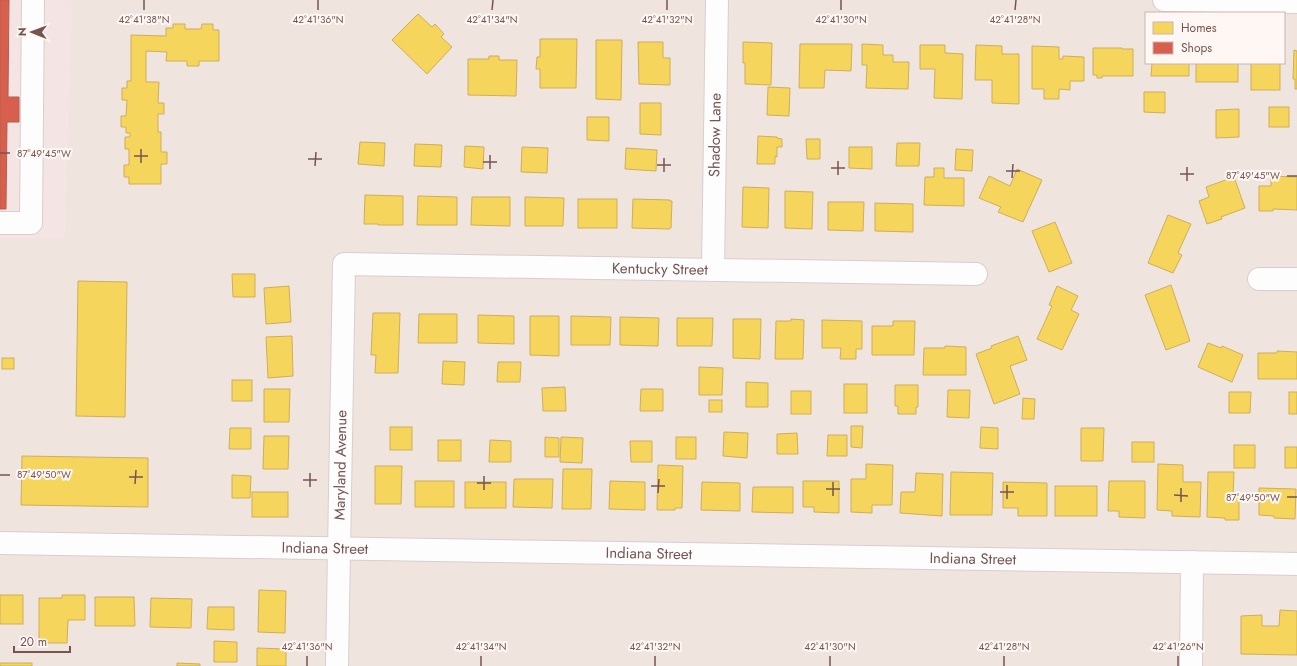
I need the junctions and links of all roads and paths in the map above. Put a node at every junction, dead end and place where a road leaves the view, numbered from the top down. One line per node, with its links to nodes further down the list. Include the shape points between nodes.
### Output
1 (33, 0): 5 (street, via 31,223)
2 (718, 0): 7 (street, Shadow Lane)
3 (1164, 0): 4 (street)
4 (1297, 2)
5 (0, 223)
6 (344, 264): 7 (street, Kentucky Street); 12 (street, Maryland Avenue)
7 (713, 270): 8 (street, Kentucky Street)
8 (976, 274)
9 (1259, 279): 10 (street)
10 (1297, 279)
11 (0, 543): 12 (street, Indiana Street)
12 (340, 549): 13 (street, Indiana Street); 15 (street, Maryland Avenue)
13 (1192, 562): 14 (street, Indiana Street); 16 (street)
14 (1297, 564)
15 (337, 666)
16 (1191, 666)

